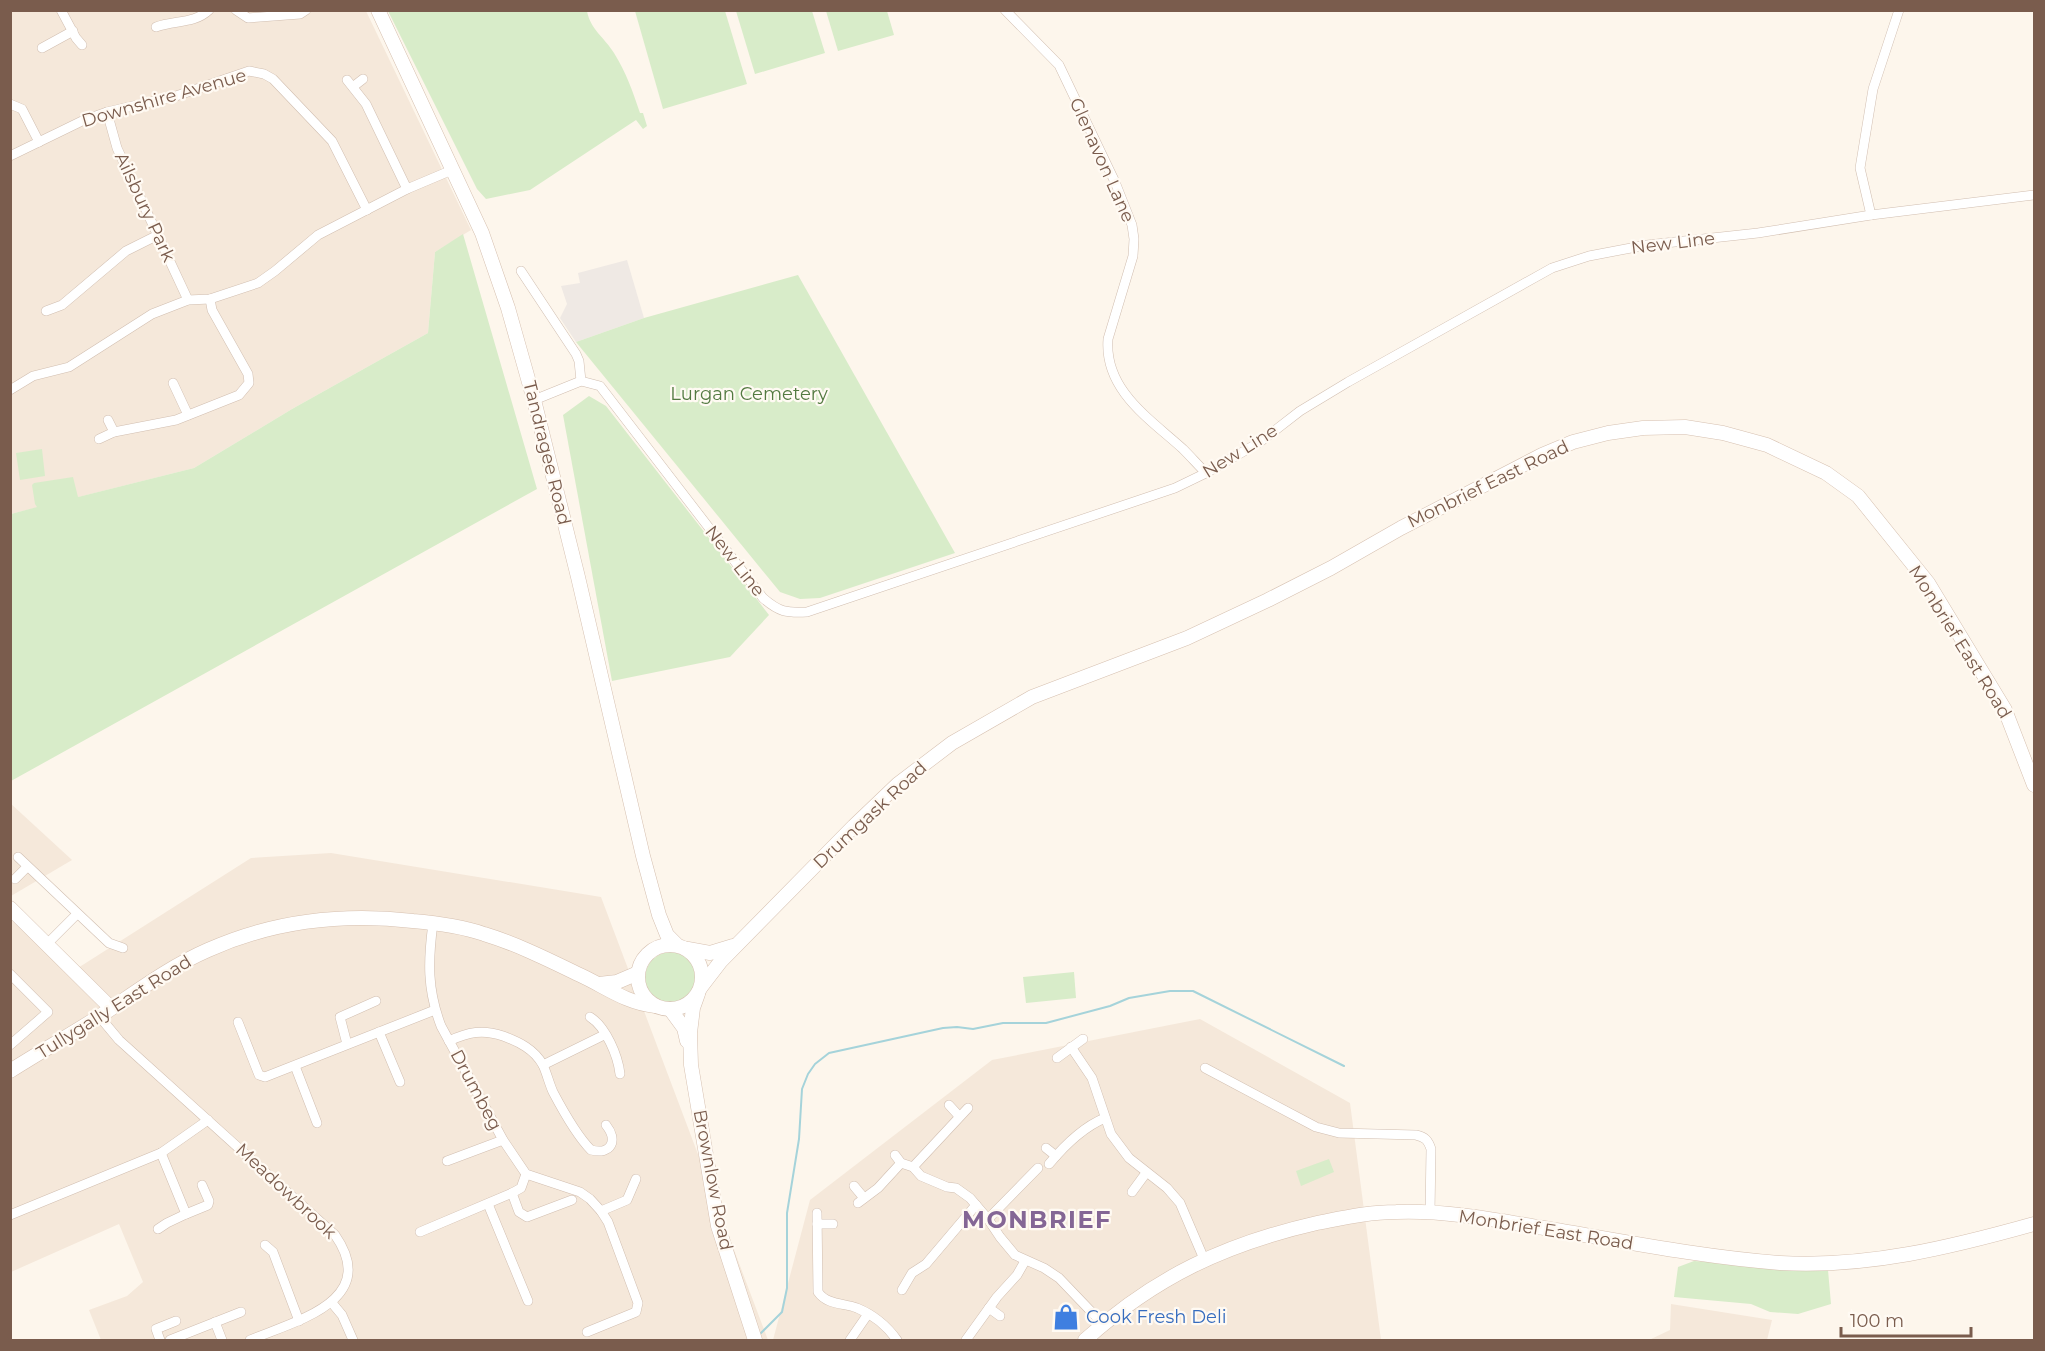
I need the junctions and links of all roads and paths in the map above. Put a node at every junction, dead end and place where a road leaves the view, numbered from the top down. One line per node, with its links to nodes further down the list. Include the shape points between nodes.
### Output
1 (61, 10): 9 (street)
2 (209, 10): 8 (street, via 199,19)
3 (237, 10): 4 (street, via 248,18 300,14)
4 (306, 10)
5 (378, 10): 17 (street, Tandragee Road)
6 (1005, 10): 35 (street, Glenavon Lane, via 1059,65 1132,225 1133,256 1108,339 1110,365 1132,405)
7 (1899, 10): 21 (street, via 1873,89 1860,168)
8 (156, 27)
9 (73, 31): 10 (street); 11 (street)
10 (82, 45)
11 (42, 48)
12 (363, 79): 18 (street, via 350,83 366,104)
13 (10, 104): 15 (street, via 22,109)
14 (106, 112): 15 (street, Downshire Avenue); 20 (street, Downshire Avenue, via 176,96 249,71 264,74 332,141); 22 (street, Ailsbury Park, via 117,148)
15 (39, 142): 16 (street, Downshire Avenue)
16 (10, 156)
17 (453, 170): 18 (street); 30 (street, Tandragee Road, via 487,247)
18 (407, 189): 20 (street)
19 (2034, 195): 21 (street, New Line)
20 (367, 210): 24 (street, via 318,235 258,283)
21 (1871, 215): 35 (street, New Line, via 1647,245 1552,268 1348,382 1300,411 1260,442)
22 (158, 235): 25 (street, Ailsbury Park); 26 (street, via 126,251 62,305)
23 (521, 271): 27 (street, via 576,354)
24 (210, 299): 25 (street); 31 (street, via 249,383 239,395)
25 (188, 300): 29 (street, via 152,314 69,367 33,376)
26 (46, 311)
27 (581, 381): 30 (street); 35 (street, New Line, via 600,386 763,598 775,609 789,613 807,612 968,559 1175,488)
28 (173, 383): 31 (street)
29 (10, 390)
30 (534, 400): 43 (street, Tandragee Road)
31 (188, 415): 33 (street)
32 (108, 420): 33 (street)
33 (114, 432): 34 (street)
34 (99, 439)
35 (1206, 473)
36 (1049, 690): 37 (street, Monbrief East Road, via 1176,642 1268,600 1573,442 1643,428 1685,427 1767,445 1826,473 1858,496 1928,583 2005,710); 46 (street, Drumgask Road, via 952,743 898,784)
37 (2034, 785)
38 (18, 856): 39 (street)
39 (27, 867): 40 (street); 42 (street)
40 (15, 879)
41 (10, 908): 47 (street)
42 (77, 914): 45 (street); 47 (street)
43 (659, 915): 48 (street, Tandragee Road, via 668,935); 50 (street, Tandragee Road)
44 (433, 923): 54 (street, Tullygally East Road, via 494,937); 58 (street, Tullygally East Road, via 338,917 250,934 166,972); 60 (street, Drumbeg, via 428,963)
45 (109, 943): 49 (street); 51 (street)
46 (738, 943): 48 (street, via 710,953); 55 (street, Drumgask Road)
47 (47, 944): 58 (street)
48 (681, 947): 50 (street, via 667,945); 55 (street, via 699,962)
49 (123, 948)
50 (651, 951): 52 (street)
51 (103, 952)
52 (638, 973): 54 (street); 57 (street, via 640,989)
53 (10, 974): 69 (street, via 48,1012)
54 (599, 984): 57 (street, Tullygally East Road, via 631,1002)
55 (700, 990): 59 (street, via 686,1005); 71 (street, Brownlow Road, via 692,1016)
56 (376, 1001): 68 (street, via 340,1017)
57 (655, 1006): 59 (street)
58 (111, 1008): 61 (street, Tullygally East Road)
59 (670, 1009): 71 (street, Brownlow Road, via 684,1028)
60 (435, 1010): 64 (street); 67 (street, Drumbeg)
61 (99, 1017): 76 (street, Tullygally East Road); 83 (street, Meadowbrook)
62 (590, 1017): 65 (street)
63 (238, 1022): 74 (street, via 259,1075 265,1077)
64 (379, 1032): 68 (street); 78 (street)
65 (604, 1035): 73 (street); 77 (street, via 619,1059)
66 (1083, 1039): 70 (street)
67 (449, 1041): 73 (street, Drumbeg, via 477,1031 497,1034 519,1042); 86 (street, Drumbeg)
68 (347, 1044): 74 (street)
69 (10, 1045)
70 (1071, 1047): 72 (street); 82 (street, via 1092,1078)
71 (690, 1052): 128 (street, Brownlow Road, via 718,1226)
72 (1057, 1058)
73 (543, 1065): 85 (street, Drumbeg, via 552,1090 591,1150 599,1152 613,1142)
74 (295, 1066): 84 (street)
75 (1205, 1068): 104 (street, via 1330,1131 1423,1137 1431,1149)
76 (10, 1071)
77 (620, 1074)
78 (400, 1082)
79 (949, 1105): 81 (street)
80 (968, 1108): 81 (street)
81 (959, 1116): 90 (street)
82 (1105, 1118): 87 (street, via 1074,1137 1053,1160); 92 (street, via 1123,1151)
83 (208, 1120): 88 (street); 118 (street, Meadowbrook, via 335,1235 345,1249 347,1276)
84 (317, 1123)
85 (606, 1125)
86 (503, 1140): 89 (street, Drumbeg); 93 (street, Drumbeg)
87 (1046, 1148)
88 (161, 1153): 105 (street); 106 (street)
89 (447, 1161)
90 (913, 1167): 96 (street, via 898,1159 878,1188 861,1201); 101 (street, via 933,1182 956,1188)
91 (1038, 1168): 107 (street)
92 (1146, 1173): 97 (street); 114 (street, via 1180,1203)
93 (526, 1174): 98 (street, via 520,1188); 102 (street, via 580,1192)
94 (636, 1179): 102 (street, via 627,1200)
95 (202, 1185): 105 (street, via 208,1205)
96 (854, 1186)
97 (1132, 1192)
98 (512, 1193): 99 (street, via 519,1212 527,1218); 100 (street)
99 (572, 1200)
100 (488, 1204): 112 (street); 117 (street)
101 (976, 1205): 107 (street); 116 (street, via 926,1264 912,1273)
102 (602, 1212): 127 (street, via 638,1303 636,1312)
103 (817, 1213): 108 (street)
104 (1430, 1213): 110 (street, Monbrief East Road, via 1783,1263 1871,1261 1970,1242); 114 (street, Monbrief East Road, via 1357,1215 1257,1239)
105 (186, 1214): 111 (street)
106 (10, 1215)
107 (988, 1219): 115 (street, via 1006,1246)
108 (818, 1224): 109 (street); 121 (street, via 818,1292 824,1299)
109 (833, 1224)
110 (2034, 1224)
111 (158, 1229)
112 (420, 1232)
113 (265, 1245): 124 (street, via 273,1252)
114 (1204, 1259): 126 (street, Monbrief East Road, via 1142,1294)
115 (1025, 1261): 119 (street); 126 (street, via 1059,1278)
116 (902, 1290)
117 (528, 1301)
118 (332, 1303): 124 (street); 133 (street, via 342,1314)
119 (989, 1308): 122 (street); 136 (street)
120 (241, 1312): 125 (street)
121 (868, 1314): 134 (street); 135 (street, via 888,1327)
122 (1000, 1316)
123 (177, 1321): 129 (street, via 156,1329)
124 (299, 1321): 132 (street)
125 (215, 1322): 130 (street); 131 (street)
126 (1103, 1324): 137 (street, Monbrief East Road)
127 (587, 1332)
128 (752, 1334)
129 (160, 1341)
130 (170, 1341)
131 (222, 1341)
132 (250, 1341)
133 (353, 1341)
134 (850, 1341)
135 (897, 1341)
136 (966, 1341)
137 (1085, 1341)

